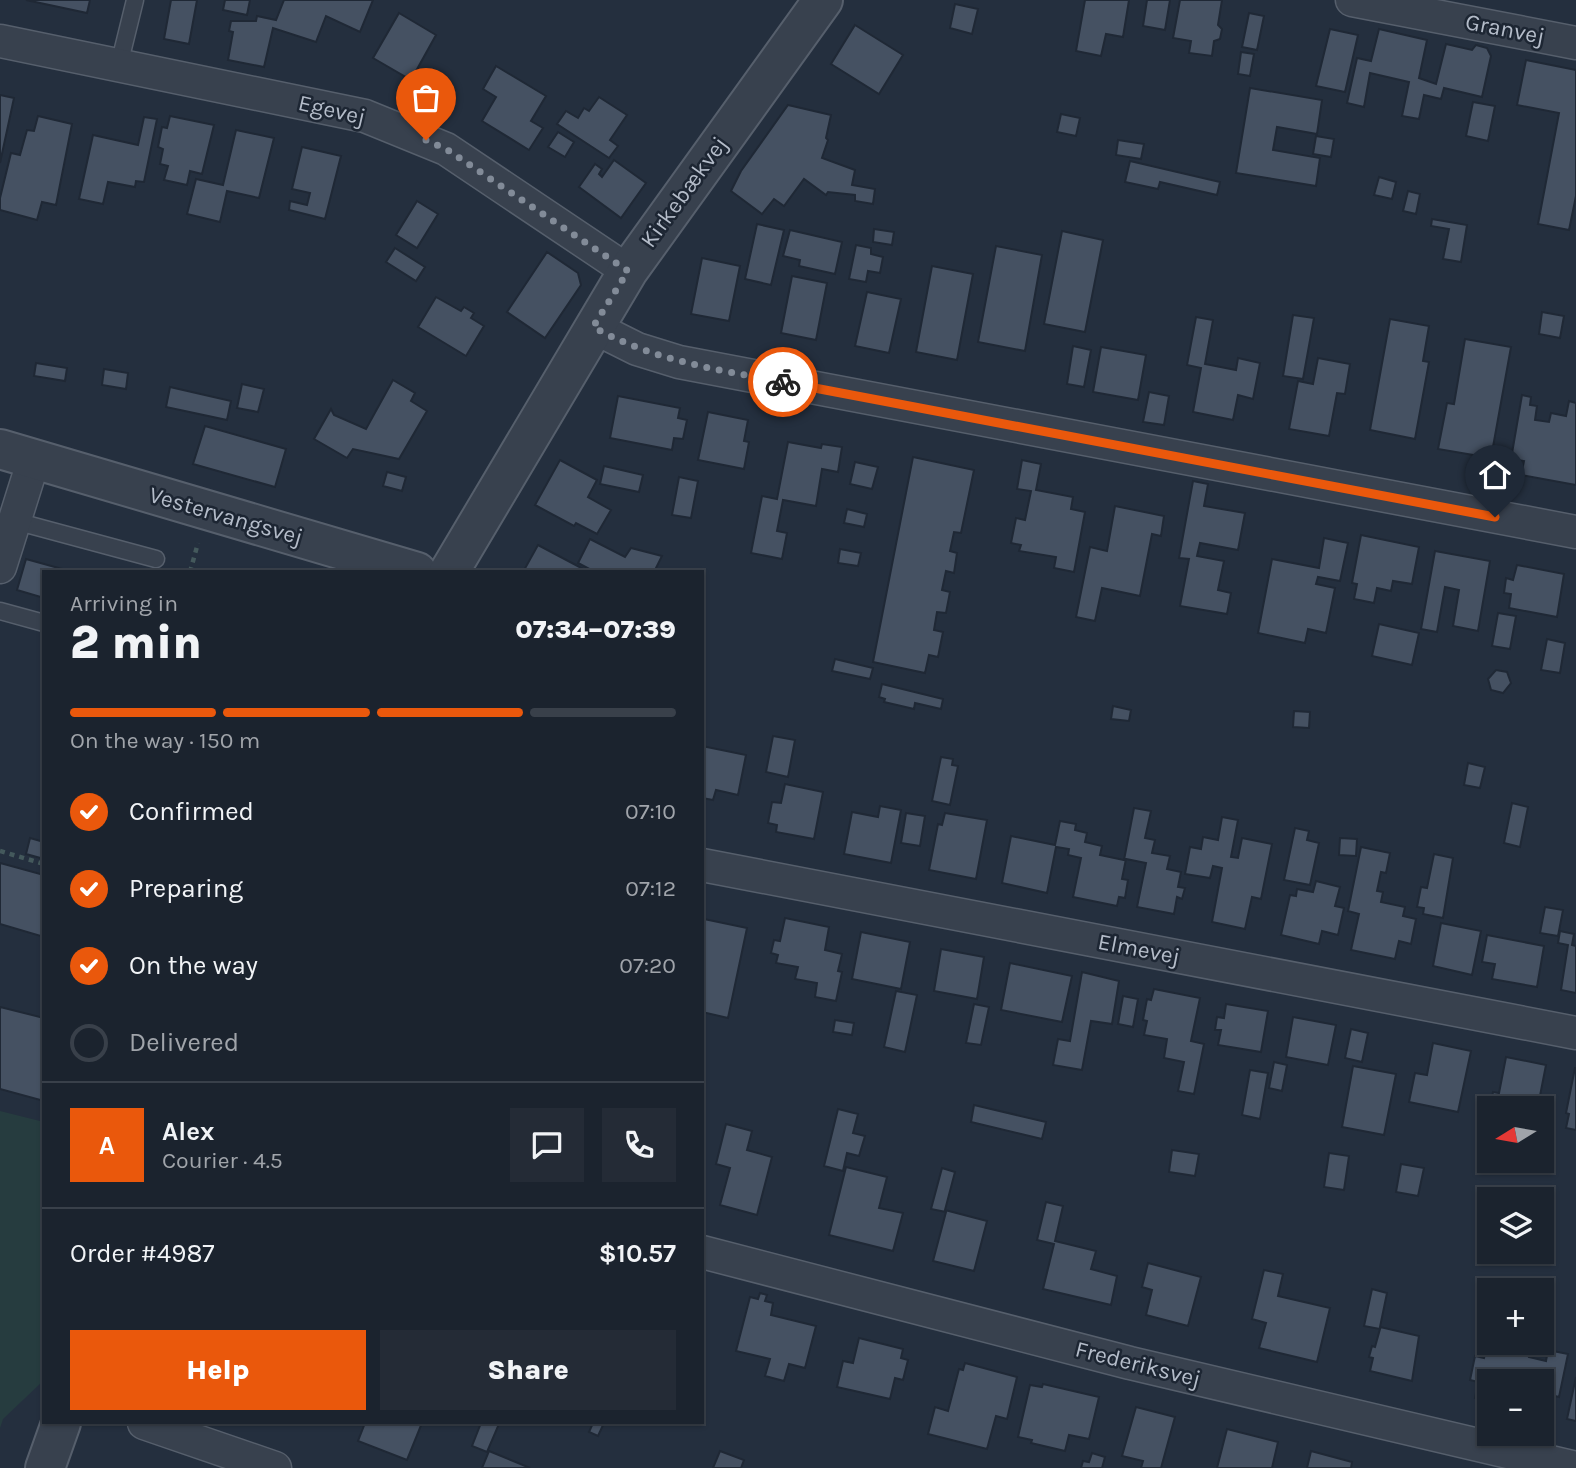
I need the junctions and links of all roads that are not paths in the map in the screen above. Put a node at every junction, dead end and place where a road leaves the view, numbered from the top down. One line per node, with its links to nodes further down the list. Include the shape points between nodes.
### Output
1 (135, 0): 6 (lane)
2 (1352, 0): 5 (street, Granvej)
3 (821, 1): 7 (street, Kirkebækvej)
4 (0, 41): 6 (street, Egevej)
5 (1576, 43)
6 (119, 65): 7 (street, Egevej, via 365,116 435,144)
7 (628, 271): 8 (street, Kirkebækvej)
8 (593, 327): 11 (street, via 637,349 679,362); 15 (street, Kirkebækvej)
9 (17, 454): 10 (street, Vestervangsvej); 14 (street, Vestervangsvej)
10 (15, 521): 12 (lane); 13 (street, Vestervangsvej)
11 (1576, 532)
12 (156, 559)
13 (0, 567)
14 (410, 570)
15 (450, 570)
16 (0, 611): 17 (lane)
17 (42, 623)
18 (704, 865): 19 (street, Elmevej)
19 (1576, 1033)
20 (704, 1253): 25 (street, Frederiksvej, via 1130,1363)
21 (61, 1424): 23 (street)
22 (147, 1424): 24 (street)
23 (45, 1468)
24 (275, 1468)
25 (1576, 1468)

